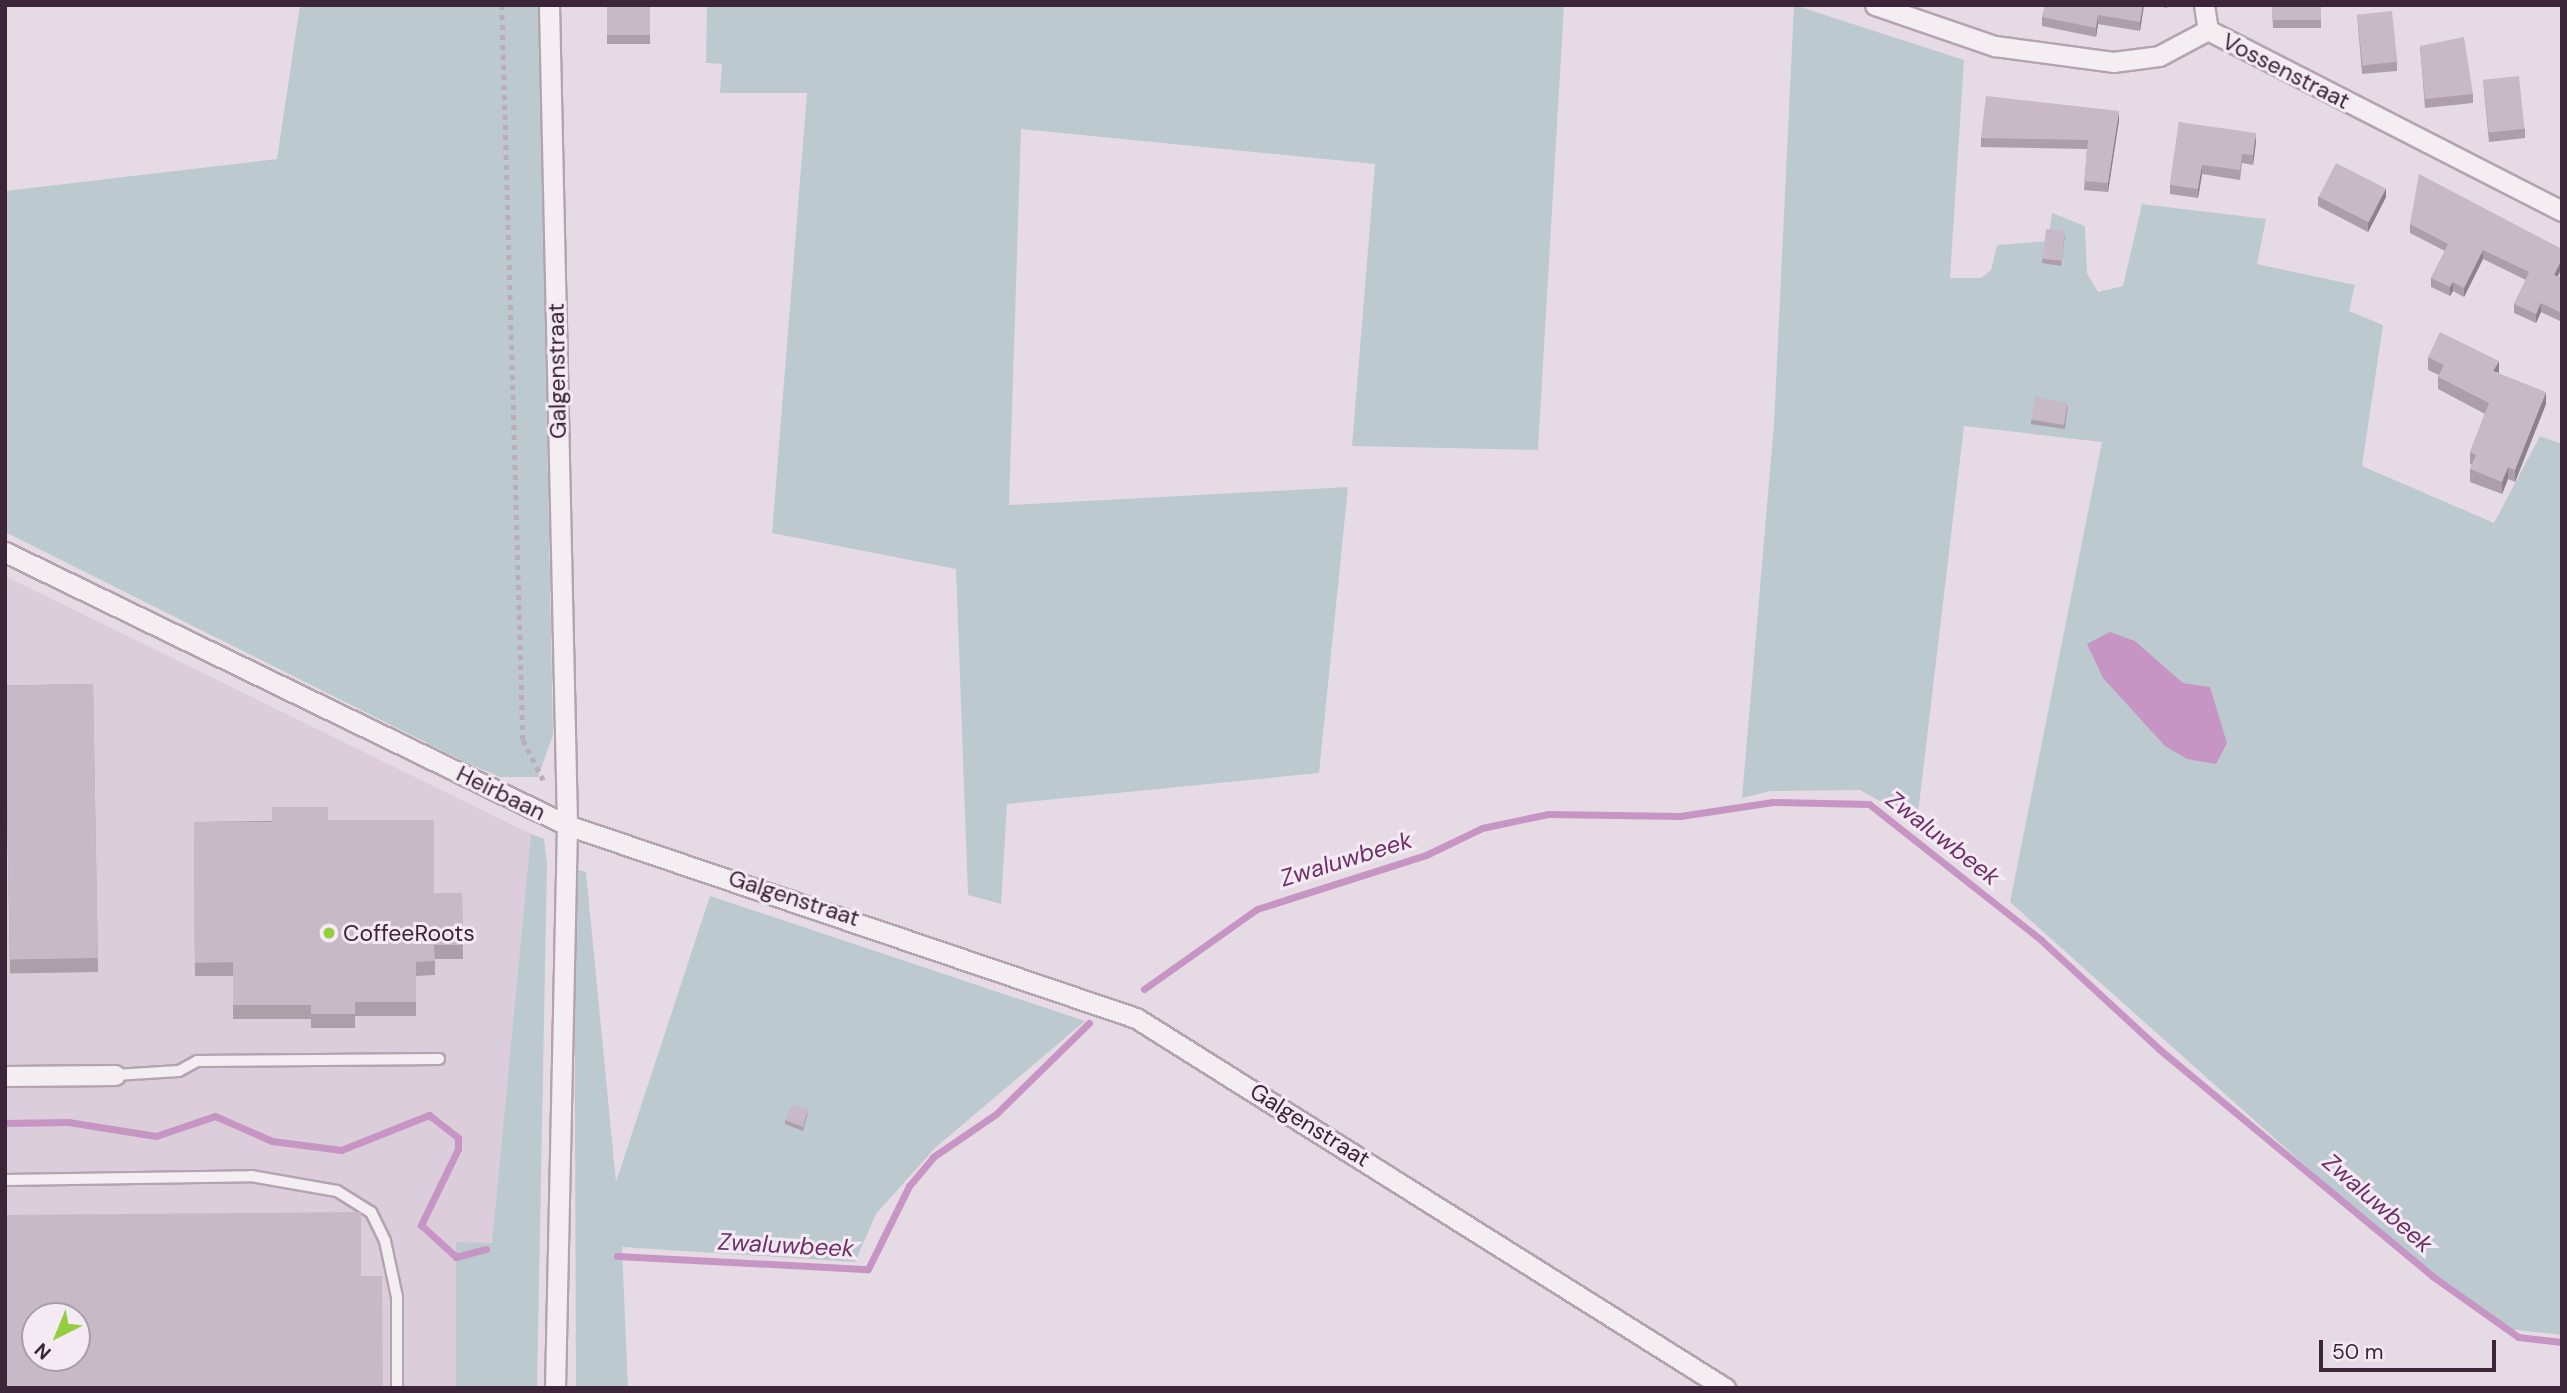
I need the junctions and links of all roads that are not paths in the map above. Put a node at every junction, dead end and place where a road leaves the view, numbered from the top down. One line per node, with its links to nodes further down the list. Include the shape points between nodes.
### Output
1 (549, 5): 7 (street, Galgenstraat)
2 (1875, 5): 4 (street, Vossenstraat, via 1995,46 2113,62 2159,56)
3 (2204, 5): 4 (street)
4 (2208, 30): 5 (street, Vossenstraat)
5 (2562, 211)
6 (5, 552): 7 (street, Heirbaan)
7 (567, 825): 13 (street, Heirbaan); 14 (street, Galgenstraat, via 1136,1018)
8 (439, 1059): 9 (lane, via 197,1061 178,1071)
9 (115, 1075): 10 (street)
10 (5, 1076)
11 (5, 1180): 12 (lane, via 250,1176 337,1191 371,1212 385,1241 397,1297)
12 (397, 1388)
13 (555, 1388)
14 (1725, 1388)

